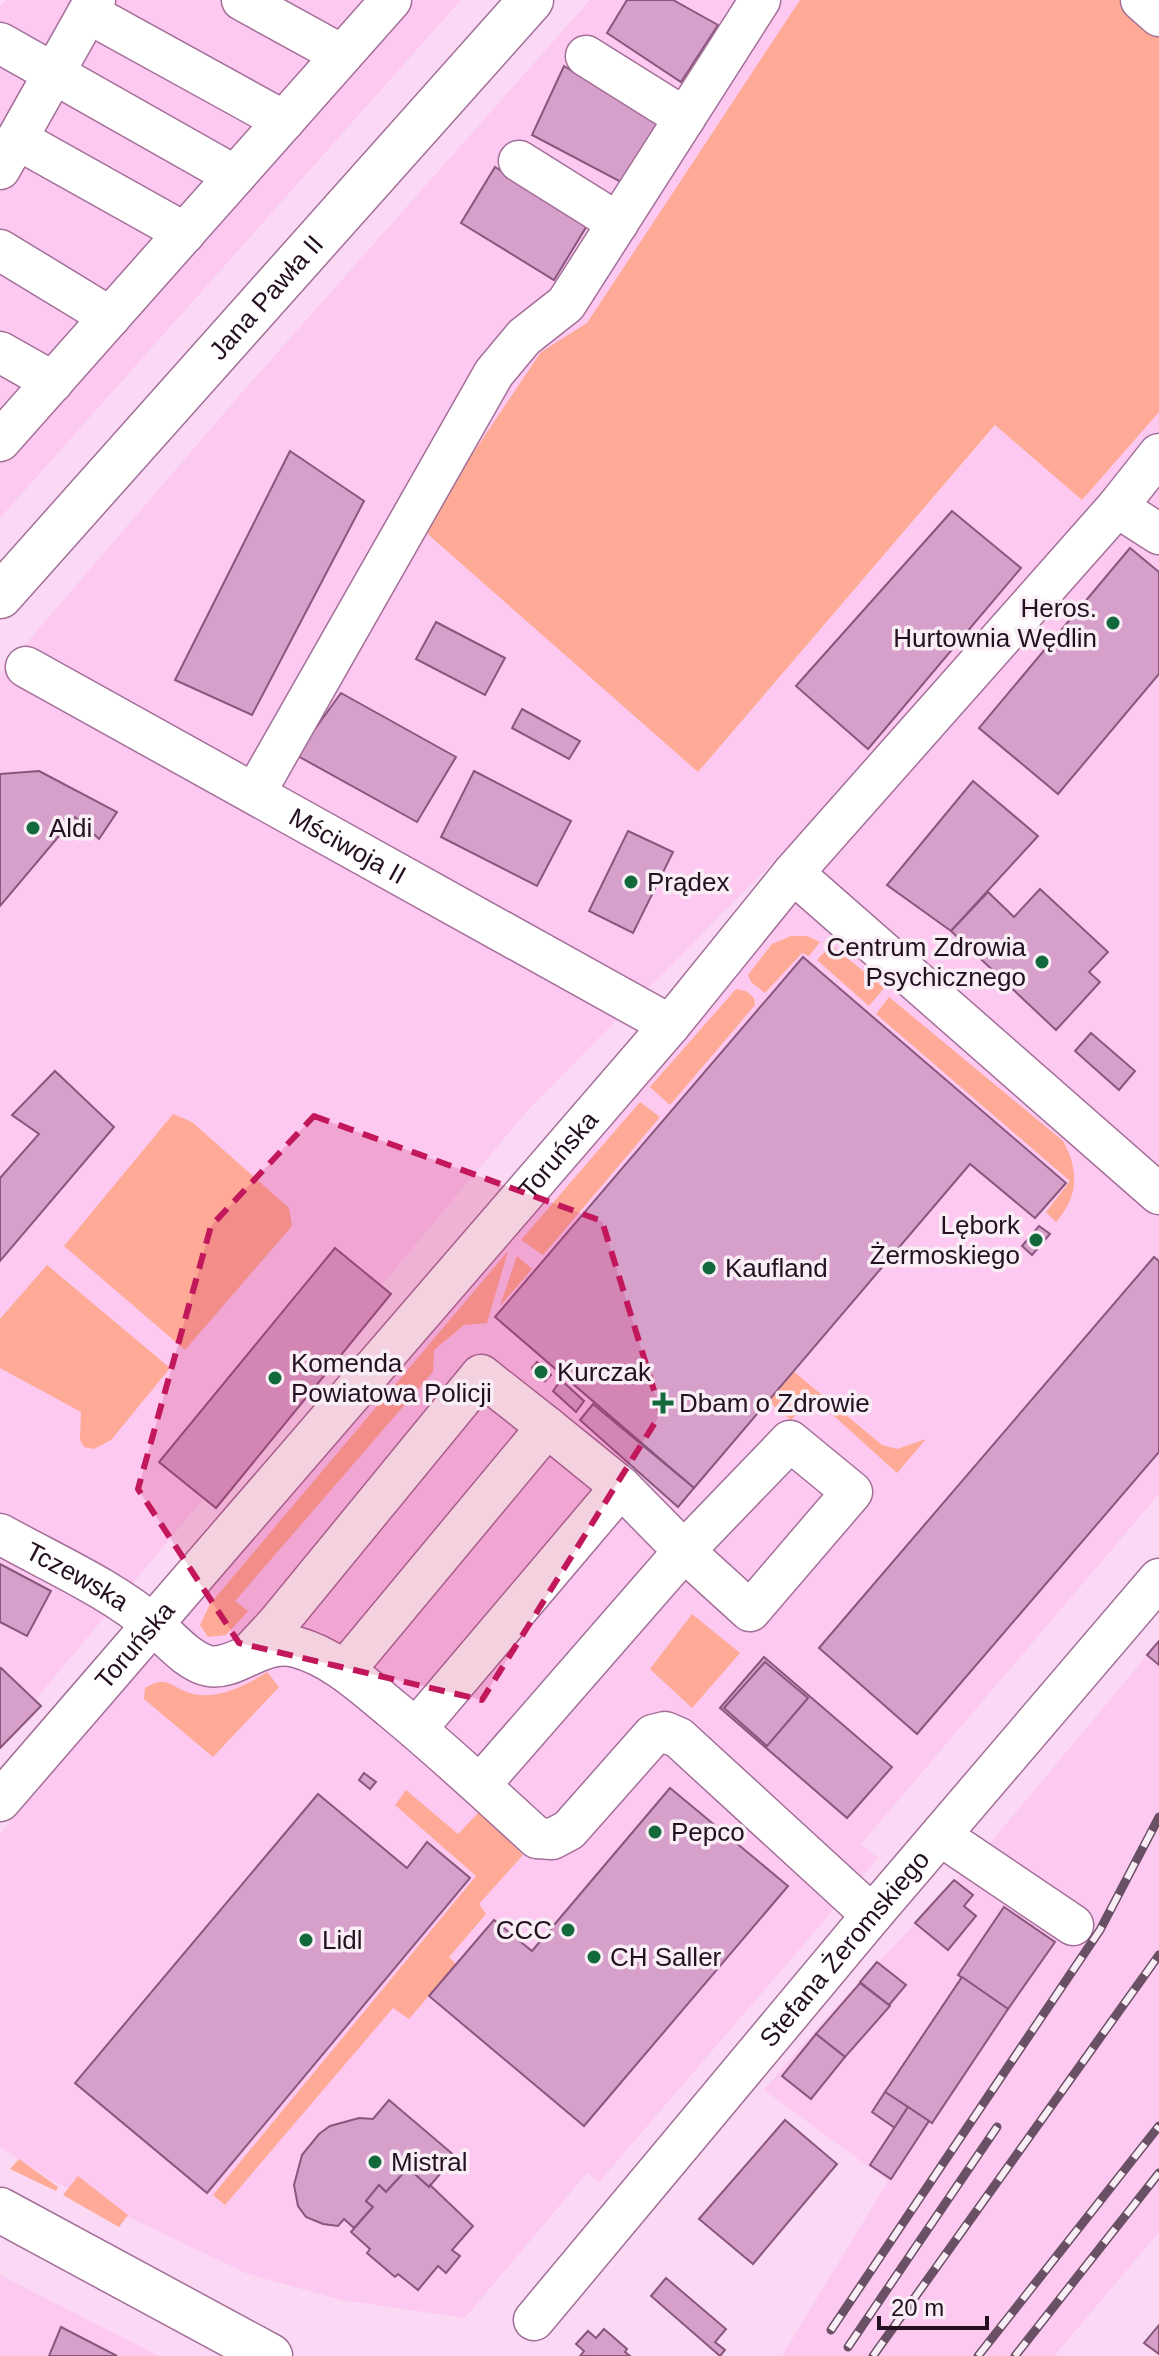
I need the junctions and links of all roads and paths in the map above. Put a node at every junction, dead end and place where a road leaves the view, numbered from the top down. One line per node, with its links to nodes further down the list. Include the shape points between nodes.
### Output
1 (242, 0): 9 (street)
2 (391, 0): 9 (street)
3 (531, 0): 27 (main road, Jana Pawła II)
4 (1141, 0): 7 (street)
5 (91, 6): 11 (street); 13 (street)
6 (742, 6): 12 (street)
7 (1159, 16)
8 (0, 43): 11 (street)
9 (342, 55): 13 (street)
10 (586, 56): 12 (street)
11 (55, 72): 14 (street); 16 (street)
12 (685, 118): 17 (street)
13 (284, 121): 16 (street)
14 (8, 154): 18 (street)
15 (519, 161): 17 (street)
16 (235, 176): 18 (street)
17 (618, 223): 29 (street, via 566,304 524,337 494,373)
18 (185, 233): 20 (street)
19 (0, 250): 20 (street)
20 (110, 317): 22 (street)
21 (0, 352): 22 (street)
22 (53, 382): 23 (street)
23 (0, 441)
24 (1159, 454): 25 (street, Toruńska)
25 (1117, 507): 26 (street); 30 (street, Toruńska)
26 (1159, 534)
27 (0, 596)
28 (26, 667): 29 (street, Mściwoja II)
29 (255, 793): 31 (street, Mściwoja II)
30 (793, 873): 31 (street, Toruńska); 32 (street)
31 (670, 1025): 37 (street, Toruńska)
32 (1159, 1194)
33 (547, 1427): 34 (street); 38 (street, via 481,1375); 39 (street)
34 (621, 1487): 40 (street); 41 (street, via 684,1551)
35 (0, 1534): 37 (street, Tczewska, via 102,1589)
36 (1159, 1579): 43 (street, Stefana Żeromskiego)
37 (152, 1624): 38 (street, Tczewska, via 191,1658 210,1667); 42 (street, Toruńska)
38 (250, 1653): 39 (street, via 270,1646 295,1647)
39 (345, 1670): 40 (street)
40 (416, 1729): 41 (street)
41 (480, 1785): 44 (street, via 537,1838 552,1839 569,1830 653,1735 665,1732 679,1738)
42 (0, 1801)
43 (941, 1836): 44 (street, Stefana Żeromskiego); 45 (street)
44 (872, 1915): 47 (street, Stefana Żeromskiego)
45 (1073, 1925)
46 (0, 2210): 48 (main road)
47 (534, 2320)
48 (270, 2356)

